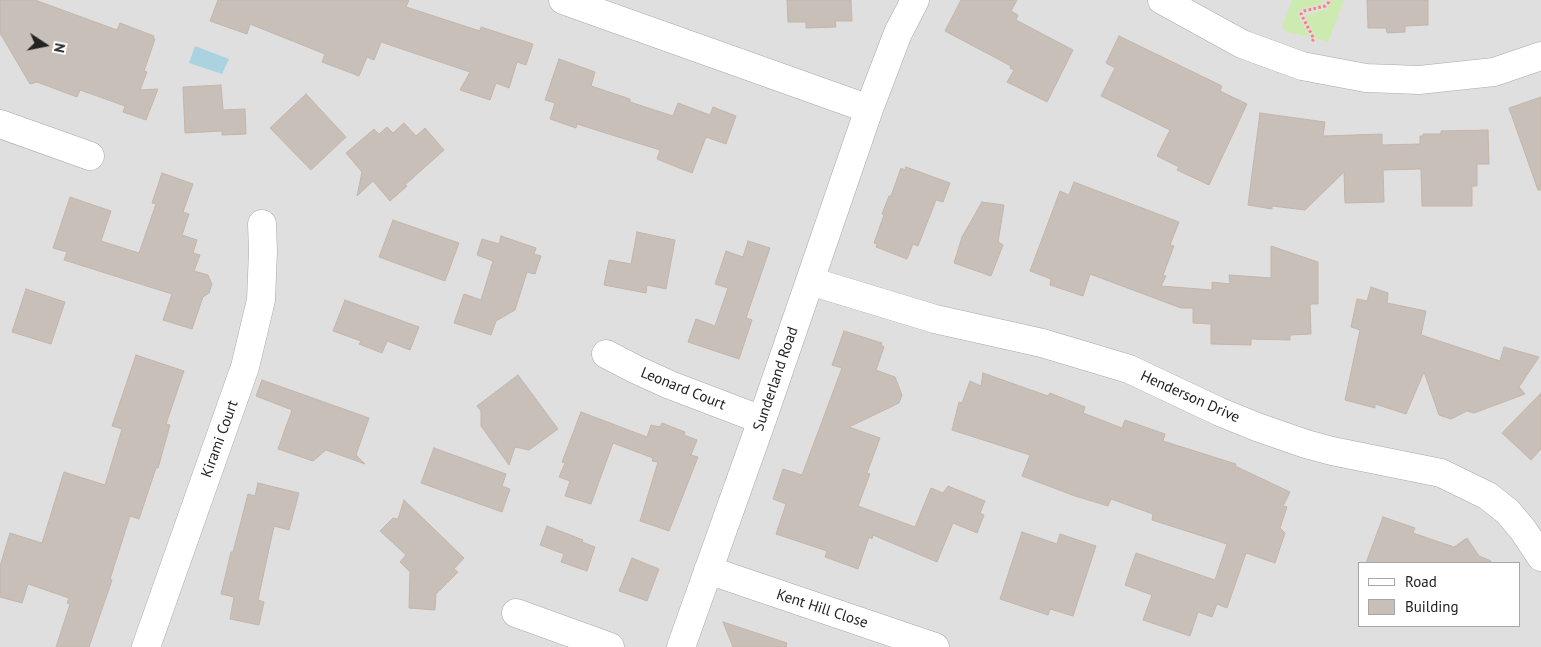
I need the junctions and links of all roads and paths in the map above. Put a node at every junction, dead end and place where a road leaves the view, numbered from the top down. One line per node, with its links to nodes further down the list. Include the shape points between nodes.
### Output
1 (563, 0): 7 (street)
2 (915, 0): 7 (street, Sunderland Road, via 898,32)
3 (1162, 0): 6 (street, via 1242,44 1302,66 1366,78 1419,80 1494,72)
4 (1328, 0): 5 (path, via 1325,6 1301,14 1314,38)
5 (1312, 42)
6 (1541, 56)
7 (869, 109): 11 (street, Sunderland Road)
8 (0, 124): 9 (street)
9 (90, 156)
10 (262, 224): 17 (street, Kirami Court, via 261,300 245,367)
11 (810, 281): 13 (street, Sunderland Road); 14 (street, Henderson Drive, via 935,319 1042,343 1129,369 1220,412 1306,444 1441,473 1488,496 1508,512)
12 (606, 354): 13 (street, Leonard Court, via 670,385)
13 (762, 420): 15 (street, Sunderland Road)
14 (1541, 557)
15 (708, 570): 19 (street, Sunderland Road); 20 (street, Kent Hill Close)
16 (516, 613): 18 (street)
17 (146, 647)
18 (610, 647)
19 (681, 647)
20 (935, 647)

